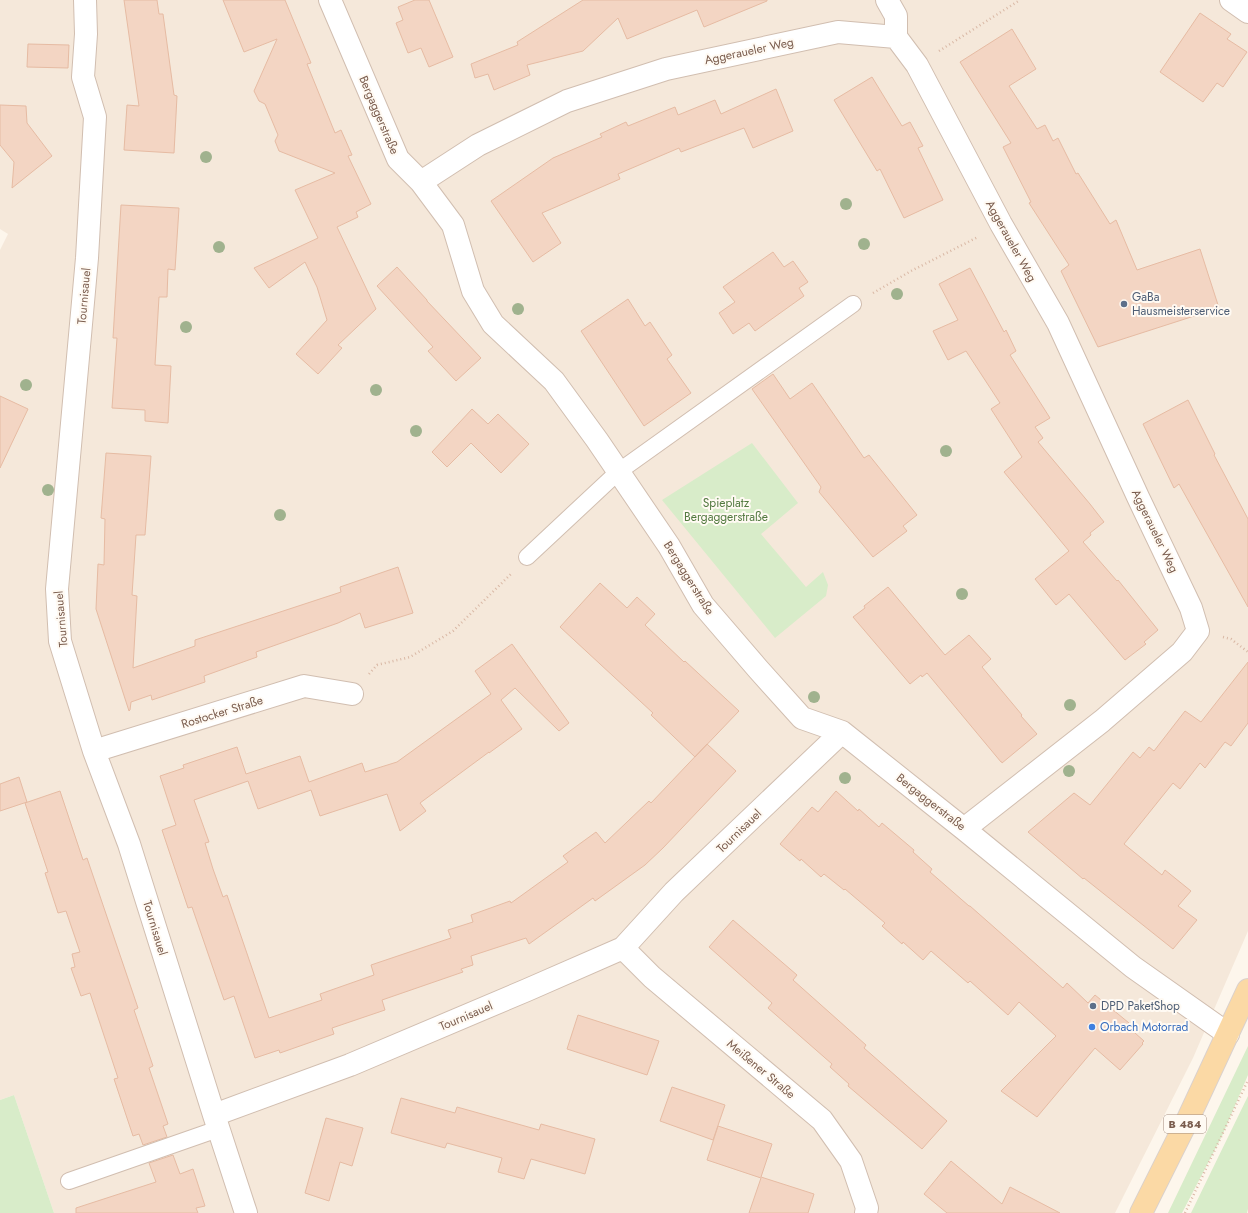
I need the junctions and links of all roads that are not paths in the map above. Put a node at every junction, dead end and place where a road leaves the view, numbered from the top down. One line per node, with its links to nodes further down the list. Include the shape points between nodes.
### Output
1 (85, 0): 13 (street, Tournisauel, via 83,77 95,117 87,258 57,589 60,641)
2 (330, 0): 7 (street, Bergaggerstraße, via 398,159)
3 (886, 0): 6 (street, via 896,16)
4 (1231, 0): 5 (street)
5 (1248, 12)
6 (896, 37): 7 (street, Aggeraueler Weg, via 838,32 666,69 567,101 478,145); 14 (street, Aggeraueler Weg, via 917,65 1001,224 1058,323 1192,608 1198,630 1182,652 1102,722)
7 (421, 182): 9 (street, Bergaggerstraße, via 453,226 473,291 493,324 554,381)
8 (853, 304): 9 (lane)
9 (618, 472): 10 (lane); 12 (street, Bergaggerstraße, via 668,546 703,606 802,718)
10 (528, 557)
11 (352, 694): 13 (street, Rostocker Straße, via 304,686)
12 (842, 732): 14 (street, Bergaggerstraße); 15 (street, Tournisauel, via 674,892)
13 (94, 752): 18 (street, Tournisauel, via 129,844)
14 (964, 829): 17 (street, Bergaggerstraße, via 1133,967)
15 (623, 948): 18 (street, Tournisauel); 21 (street, Meißener Straße, via 652,977 822,1120 851,1161)
16 (1248, 990): 17 (main road, B 484)
17 (1228, 1034): 22 (main road, B 484)
18 (216, 1122): 19 (lane); 20 (street)
19 (68, 1181)
20 (246, 1213)
21 (866, 1213)
22 (1142, 1213)

